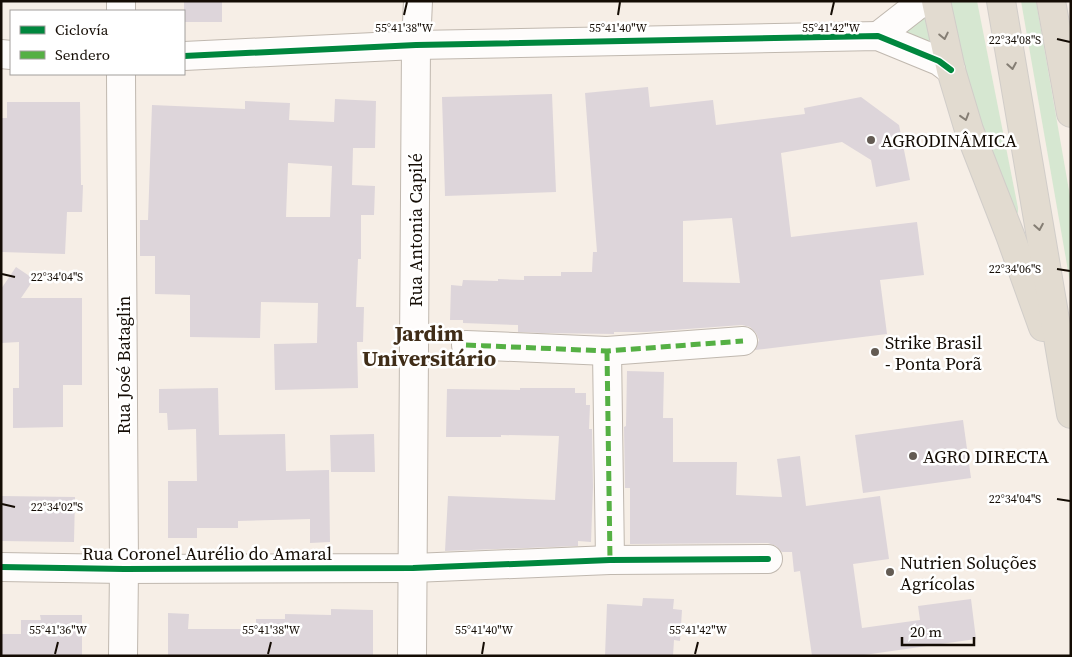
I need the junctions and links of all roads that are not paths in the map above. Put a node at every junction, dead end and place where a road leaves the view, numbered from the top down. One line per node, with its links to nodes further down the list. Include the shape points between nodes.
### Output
1 (418, 1): 7 (street, Rua Antonia Capilé)
2 (923, 1): 6 (street)
3 (936, 1): 9 (highway, one-way to 9)
4 (1001, 1): 15 (highway, one-way to 15)
5 (1051, 1): 11 (highway)
6 (878, 36): 7 (street); 9 (street, via 939,61)
7 (416, 45): 8 (street); 19 (street, Rua Antonia Capilé)
8 (185, 56)
9 (951, 70): 15 (highway, one-way to 15, via 969,130 1010,235)
10 (122, 75): 20 (street, Rua José Bataglin)
11 (1071, 114)
12 (743, 341): 14 (street)
13 (466, 346): 14 (street)
14 (607, 351): 17 (street)
15 (1069, 404)
16 (768, 559): 17 (street, Rua Coronel Aurélio do Amaral)
17 (610, 560): 19 (street, Rua Coronel Aurélio do Amaral)
18 (1, 567): 20 (street, Rua Coronel Aurélio do Amaral)
19 (413, 568): 20 (street, Rua Coronel Aurélio do Amaral); 22 (street, Rua Antonia Capilé)
20 (124, 569): 21 (street, Rua José Bataglin)
21 (123, 656)
22 (412, 656)

